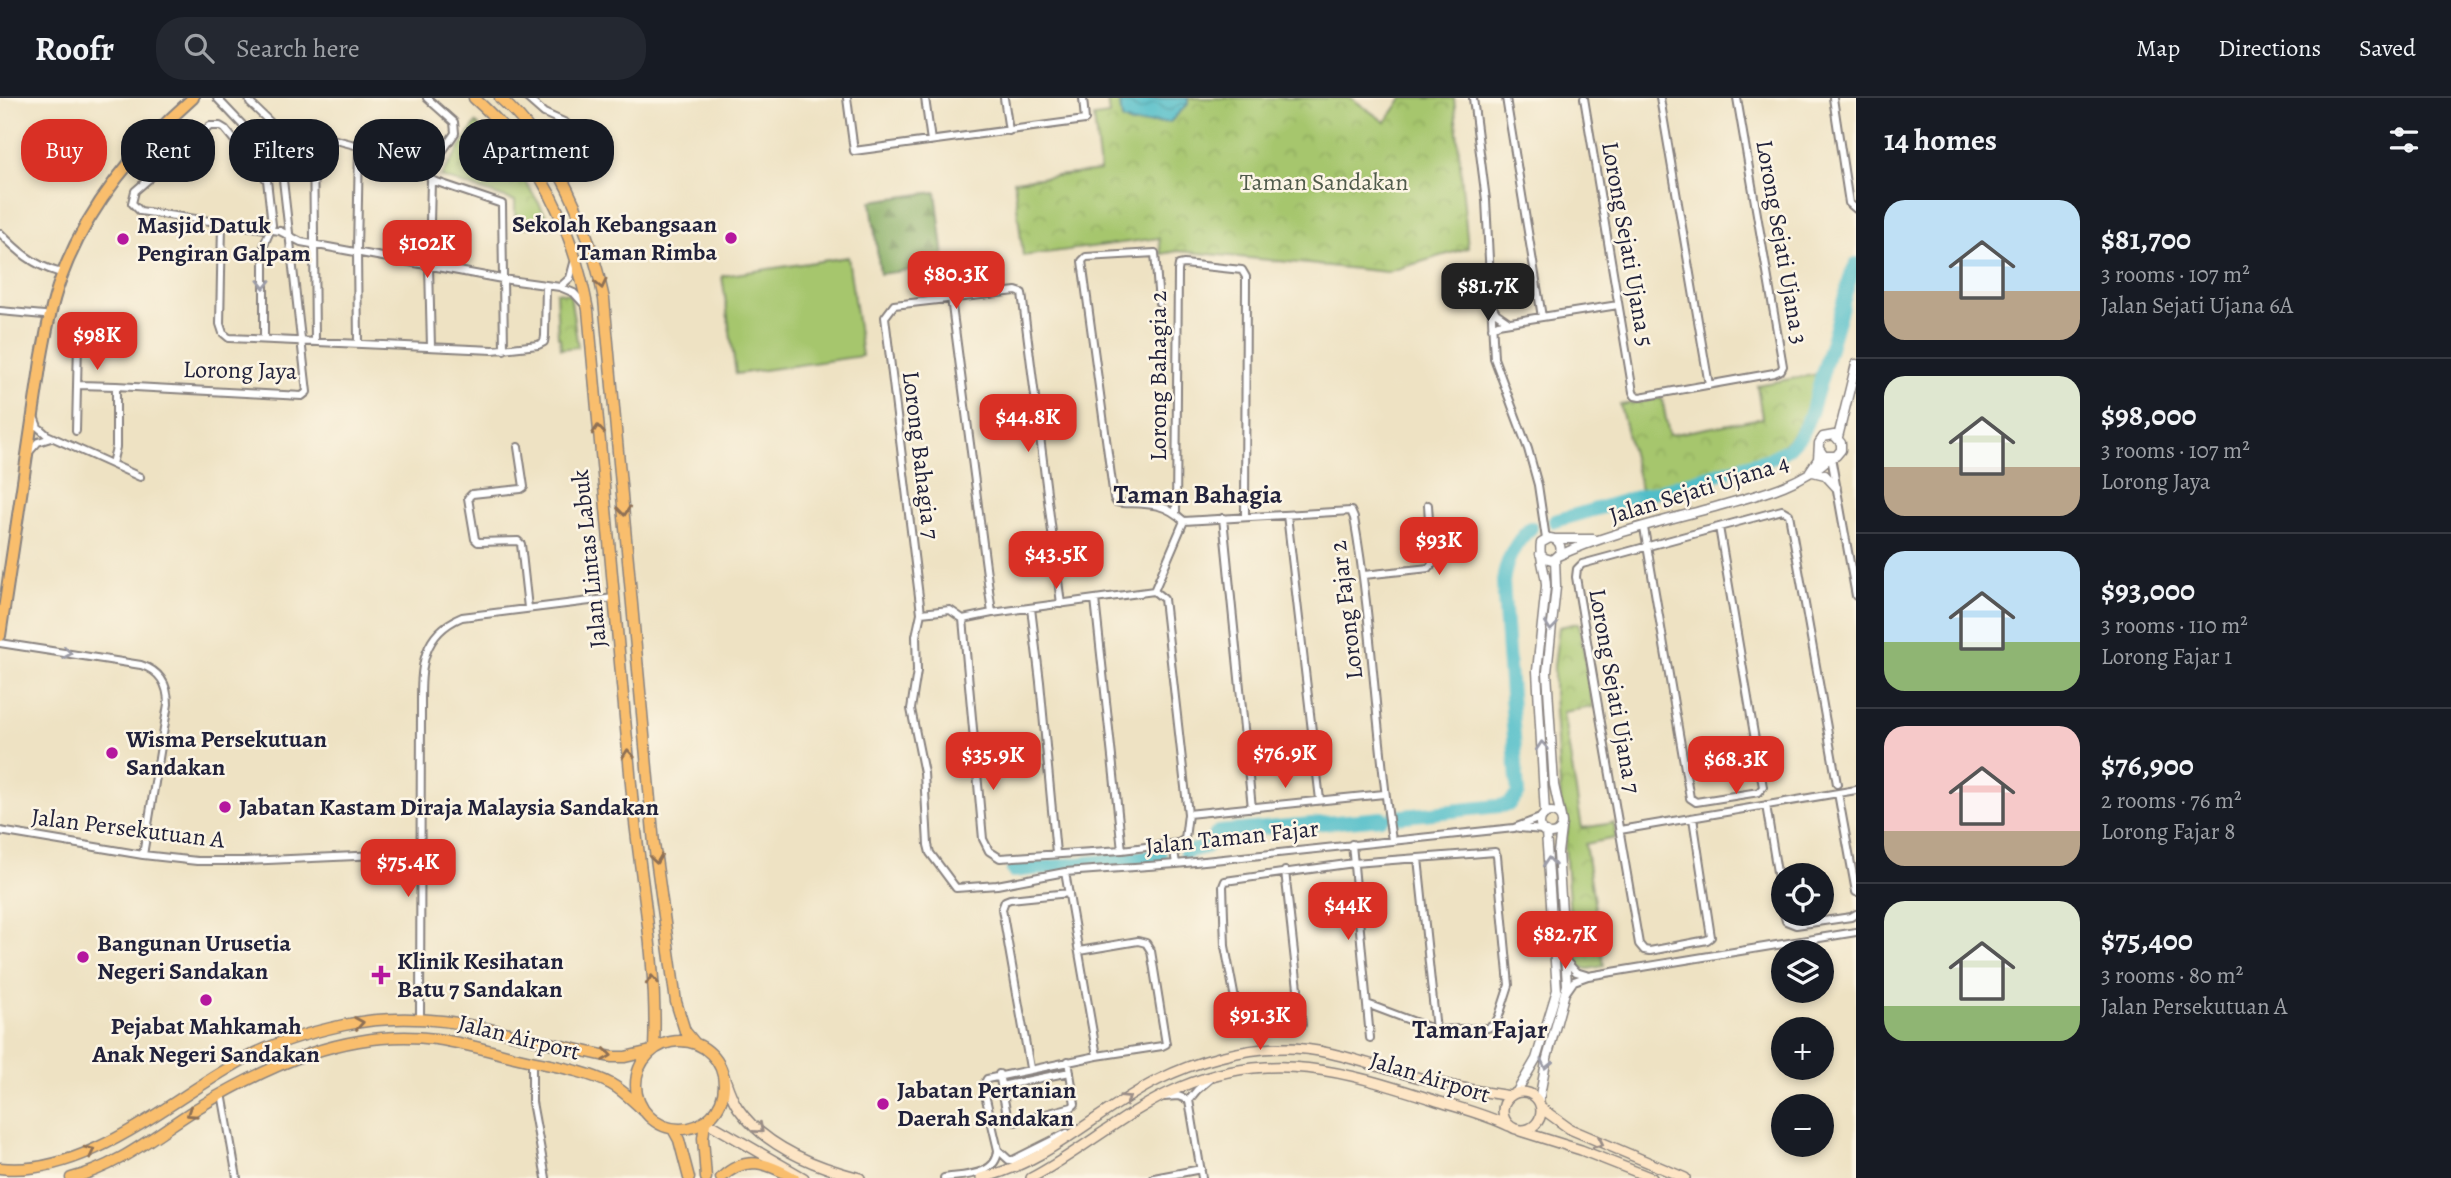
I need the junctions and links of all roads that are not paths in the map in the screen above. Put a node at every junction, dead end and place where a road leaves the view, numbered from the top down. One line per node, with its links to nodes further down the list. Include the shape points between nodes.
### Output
1 (186, 98): 41 (highway, via 106,183)
2 (193, 98): 20 (highway)
3 (199, 98): 20 (street)
4 (249, 98): 22 (street)
5 (427, 98): 26 (street, via 456,127)
6 (474, 98): 39 (main road, Jalan Lintas Labuk, via 534,164)
7 (527, 98): 23 (street)
8 (847, 98): 25 (street, via 854,151)
9 (925, 98): 25 (street)
10 (1004, 98): 24 (street)
11 (1083, 98): 24 (street, via 1085,120)
12 (1474, 98): 46 (street, via 1486,200)
13 (1506, 98): 52 (street)
14 (1584, 98): 48 (street, Lorong Sejati Ujana 5)
15 (1660, 98): 65 (street)
16 (1737, 98): 65 (street, Lorong Sejati Ujana 3, via 1783,366 1774,373)
17 (1833, 98): 32 (street, via 1849,203)
18 (220, 99): 21 (street)
19 (506, 100): 152 (main road, Jalan Lintas Labuk, one-way to 152, via 544,150 572,198 602,289 654,844 676,1002 685,1031)
20 (180, 109): 68 (highway, via 111,185 67,262 49,317)
21 (238, 119)
22 (267, 119)
23 (556, 119)
24 (1009, 131): 25 (street)
25 (931, 141)
26 (445, 148)
27 (284, 182): 36 (street)
28 (313, 182): 37 (street)
29 (358, 182): 38 (street)
30 (431, 182): 40 (street)
31 (437, 182): 42 (street, via 502,204)
32 (1856, 209)
33 (222, 224): 34 (street); 34 (street, via 140,211 132,203 135,191 206,127 215,125 225,129 267,180); 55 (street, via 223,333 229,338)
34 (270, 230): 36 (street); 55 (street, one-way to 55, via 264,246)
35 (0, 233): 41 (street, via 30,261)
36 (291, 236): 37 (street); 56 (street)
37 (314, 244): 38 (street); 58 (street)
38 (357, 252): 40 (street); 59 (street)
39 (575, 253): 44 (street, via 570,278); 49 (main road, Jalan Lintas Labuk)
40 (429, 266): 42 (street); 61 (street)
41 (58, 272): 51 (highway)
42 (502, 279): 43 (street); 62 (street)
43 (546, 285): 44 (street); 62 (street, via 544,342)
44 (560, 287): 49 (street, via 574,293)
45 (951, 298): 99 (street, via 1022,293); 102 (street, Lorong Bahagia 7, via 894,305 885,317); 103 (street)
46 (1490, 302): 53 (street); 54 (street)
47 (1159, 303): 81 (street, via 1155,253 1086,257 1083,261 1114,498 1122,503 1158,504)
48 (1618, 305): 52 (street); 67 (street, Lorong Sejati Ujana 5)
49 (588, 310): 96 (main road, Jalan Lintas Labuk, one-way to 49)
50 (0, 311): 51 (street)
51 (44, 315): 98 (highway)
52 (1542, 317): 53 (street)
53 (1508, 322): 54 (street); 60 (street)
54 (1492, 328): 60 (street)
55 (264, 339): 56 (street)
56 (300, 341): 58 (street); 66 (street, Lorong Jaya, via 307,390 302,396)
57 (78, 342): 64 (street)
58 (315, 342): 59 (street)
59 (358, 344): 61 (street)
60 (1492, 345): 89 (street, via 1528,449)
61 (431, 347): 62 (street)
62 (504, 349)
63 (1856, 364): 70 (street)
64 (78, 385): 66 (street); 69 (street)
65 (1709, 385): 67 (street, Lorong Sejati Ujana 3)
66 (116, 386): 76 (street)
67 (1635, 396)
68 (33, 411): 71 (street, via 38,427); 75 (highway)
69 (76, 430)
70 (1834, 435): 73 (street, via 1821,439); 74 (street, via 1842,447)
71 (53, 438): 75 (street, via 38,442); 76 (street)
72 (518, 447): 100 (street, via 524,487 468,498 475,540 521,544)
73 (1820, 450): 74 (street); 77 (street, Jalan Sejati Ujana 4)
74 (1833, 457): 77 (street, Jalan Sejati Ujana 4); 79 (street)
75 (26, 459): 105 (highway)
76 (113, 464): 78 (street)
77 (1809, 474): 79 (street, via 1825,475); 87 (street, Jalan Sejati Ujana 4, via 1787,486)
78 (140, 477)
79 (1837, 489): 95 (street)
80 (1428, 505): 93 (street, via 1429,568)
81 (1176, 513): 83 (street, Lorong Bahagia 2, via 1179,265 1184,264 1245,273); 85 (street)
82 (1287, 515): 83 (street, Lorong Fajar 2); 93 (street, Lorong Fajar 2, via 1351,512); 111 (street)
83 (1245, 516): 84 (street, Lorong Fajar 2)
84 (1223, 518): 85 (street, Lorong Fajar 2); 113 (street)
85 (1184, 521): 94 (street)
86 (1719, 527): 90 (street, Lorong Sejati Ujana 7); 90 (street, via 1762,789 1692,801); 107 (street, Lorong Sejati Ujana 7, via 1786,510 1789,514)
87 (1643, 528): 88 (street, Jalan Sejati Ujana 4); 90 (street)
88 (1603, 538): 89 (street, Jalan Sejati Ujana 4); 92 (street, Jalan Sejati Ujana 4)
89 (1550, 539): 91 (street, via 1541,543); 92 (street, via 1560,546)
90 (1647, 547): 120 (street, Lorong Sejati Ujana 7, via 1582,564 1576,577)
91 (1540, 554): 92 (street, via 1548,560); 115 (street, one-way to 91, via 1537,686 1546,575)
92 (1557, 557): 116 (street, one-way to 116, via 1547,672 1554,785)
93 (1364, 575): 110 (street, Lorong Fajar 2)
94 (1154, 591): 97 (street); 114 (street, via 1164,599)
95 (1856, 597)
96 (614, 598): 100 (street); 153 (main road, Jalan Lintas Labuk, one-way to 96, via 652,972)
97 (1095, 599): 99 (street); 126 (street)
98 (0, 600)
99 (1061, 604): 101 (street)
100 (528, 608): 127 (street, via 450,622 424,654)
101 (1031, 608): 103 (street); 128 (street)
102 (921, 613): 104 (street, via 950,610); 136 (street, Lorong Bahagia 7, via 911,709 924,773 926,840)
103 (992, 613): 104 (street)
104 (963, 619): 128 (street, via 984,839 989,851 1000,858)
105 (0, 636)
106 (0, 643): 129 (street, one-way to 129, via 141,665 162,679 168,704)
107 (1837, 784)
108 (1856, 790): 109 (street)
109 (1838, 793): 112 (street); 137 (street)
110 (1384, 794): 111 (street); 123 (street, Lorong Fajar 2)
111 (1320, 800): 113 (street)
112 (1766, 805): 117 (street); 132 (street)
113 (1252, 808): 114 (street)
114 (1188, 814): 124 (street, via 1185,839)
115 (1544, 816): 116 (street, via 1552,812); 118 (street); 122 (street)
116 (1561, 817): 119 (street)
117 (1693, 818): 120 (street); 120 (street, Lorong Sejati Ujana 7, via 1711,937 1650,951 1639,944)
118 (1514, 828): 122 (street); 123 (street, Jalan Taman Fajar)
119 (1561, 828): 122 (street, via 1552,834); 143 (street, via 1558,853)
120 (1620, 830)
121 (0, 831): 129 (street, Jalan Persekutuan A)
122 (1544, 831): 164 (street, one-way to 122, via 1536,1059 1557,990)
123 (1392, 840): 125 (street, Jalan Taman Fajar)
124 (1173, 844): 126 (street); 133 (street)
125 (1352, 844): 131 (street); 133 (street, Jalan Taman Fajar)
126 (1122, 850): 128 (street)
127 (422, 853): 129 (street, Jalan Persekutuan A, via 244,861); 148 (street)
128 (1056, 853)
129 (144, 855)
130 (1418, 858): 131 (street); 150 (street); 150 (street, via 1491,851 1497,856 1509,985 1499,1016 1488,1028)
131 (1354, 863): 134 (street); 147 (street)
132 (1776, 863)
133 (1176, 864): 135 (street, Jalan Taman Fajar)
134 (1284, 871): 146 (street, via 1225,881 1225,946); 149 (street)
135 (1065, 872): 136 (street, Jalan Taman Fajar); 138 (street)
136 (956, 888)
137 (1856, 892)
138 (1069, 893): 142 (street); 157 (street, via 1010,899 1002,909)
139 (1856, 914): 140 (street)
140 (1834, 920)
141 (1856, 932): 144 (street)
142 (1079, 951): 154 (street); 154 (street, via 1146,943 1167,1040 1162,1046)
143 (1566, 961): 144 (street); 145 (street)
144 (1588, 976): 145 (street, via 1574,981)
145 (1566, 993): 167 (street, one-way to 167, via 1546,1062)
146 (1234, 994)
147 (1367, 1004): 150 (street); 151 (street)
148 (420, 1018): 153 (main road, Jalan Airport, one-way to 153, via 612,1056); 175 (main road, Jalan Airport, one-way to 148, via 24,1169 86,1154 214,1076 280,1044 353,1024)
149 (1302, 1025)
150 (1436, 1030)
151 (1370, 1038)
152 (694, 1042): 153 (main road, via 668,1041); 159 (main road, via 707,1049)
153 (652, 1049): 168 (main road, via 642,1061 635,1086)
154 (1097, 1056): 155 (street)
155 (1068, 1061): 157 (street); 158 (street)
156 (532, 1062): 163 (main road, Jalan Airport, via 435,1039 379,1039 307,1054); 168 (main road, Jalan Airport, via 610,1083); 181 (street, via 533,1102)
157 (1030, 1068): 160 (street)
158 (1070, 1072): 162 (street); 162 (street, via 1075,1098 1072,1107 1015,1122 1008,1120)
159 (723, 1073): 170 (main road, via 722,1099); 178 (main road, one-way to 178, via 737,1107 761,1133 784,1149)
160 (999, 1074): 162 (street); 174 (street, via 987,1079 984,1086)
161 (1214, 1075): 165 (main road, Jalan Airport); 166 (street); 171 (main road, Jalan Airport, via 1273,1066 1310,1067 1356,1076)
162 (1001, 1086)
163 (222, 1093): 179 (main road, Jalan Airport, one-way to 179, via 127,1154); 180 (street)
164 (1513, 1094): 167 (main road, via 1529,1093); 169 (main road, Jalan Airport, one-way to 164, via 1159,1080 1196,1065 1288,1048 1338,1055 1421,1079); 171 (main road, via 1503,1107)
165 (1162, 1097): 166 (street); 190 (main road, Jalan Airport)
166 (1189, 1100): 176 (street)
167 (1540, 1105): 173 (main road, via 1536,1125); 194 (main road, one-way to 194, via 1570,1129)
168 (644, 1111): 172 (main road)
169 (1099, 1116): 174 (street, via 1021,1158 1009,1160); 189 (main road, Jalan Airport, via 1021,1164)
170 (706, 1122): 172 (main road); 183 (main road); 186 (main road)
171 (1509, 1126): 173 (main road)
172 (673, 1129): 182 (main road)
173 (1520, 1131): 193 (main road)
174 (998, 1150): 188 (street, via 998,1159 987,1170)
175 (0, 1168)
176 (1201, 1169): 177 (street); 192 (street)
177 (1181, 1176): 191 (street)
178 (858, 1177): 187 (street)
179 (71, 1178)
180 (237, 1178)
181 (546, 1178)
182 (689, 1178)
183 (706, 1178)
184 (721, 1178): 185 (main road, via 736,1167 758,1163)
185 (794, 1178)
186 (804, 1178)
187 (867, 1178)
188 (944, 1178)
189 (981, 1178)
190 (1031, 1178)
191 (1154, 1178)
192 (1202, 1178)
193 (1652, 1178)
194 (1685, 1178)

